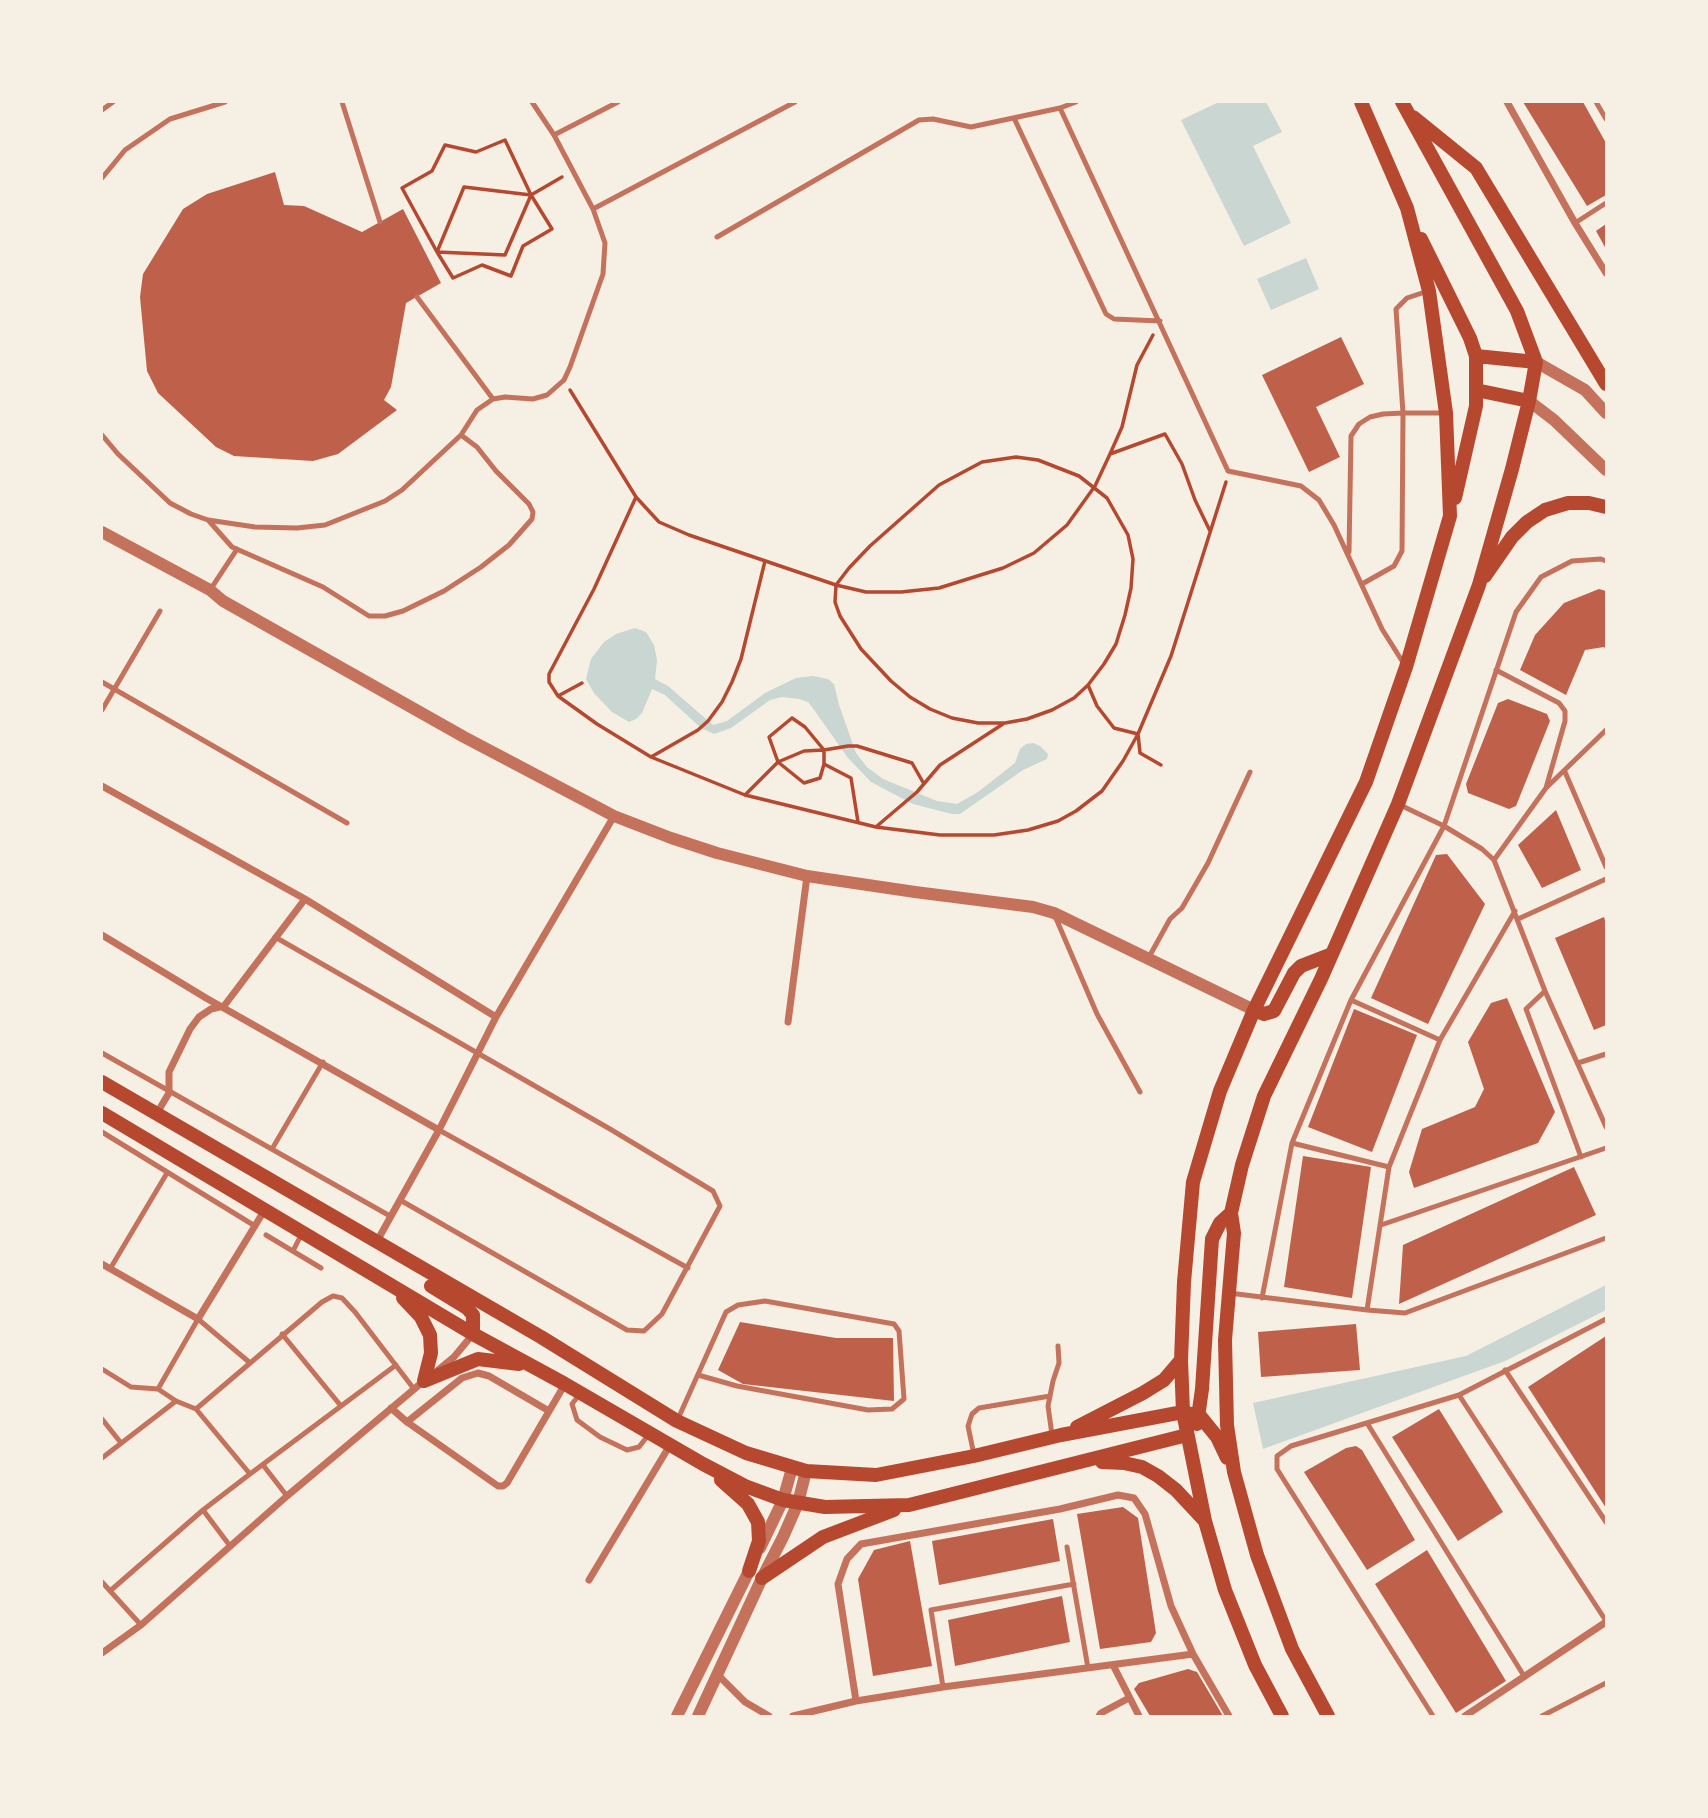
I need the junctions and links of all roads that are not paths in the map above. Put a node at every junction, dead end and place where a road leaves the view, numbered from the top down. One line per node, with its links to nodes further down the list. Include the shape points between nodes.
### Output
1 (113, 102): 13 (lane)
2 (225, 102): 17 (lane, via 170,118 125,150)
3 (342, 102): 21 (lane)
4 (532, 102): 16 (lane)
5 (618, 102): 16 (lane)
6 (795, 102): 20 (lane)
7 (1076, 102): 12 (lane)
8 (1361, 102): 19 (main road)
9 (1507, 102): 22 (street)
10 (1596, 102): 15 (lane)
11 (1404, 106): 29 (main road, via 1517,311); 30 (main road, via 1476,168)
12 (1060, 108): 14 (lane); 27 (lane)
13 (102, 110)
14 (1014, 118): 23 (lane, via 971,127 919,120); 27 (lane, via 1106,314 1114,319)
15 (1606, 119)
16 (554, 135): 20 (lane)
17 (102, 178)
18 (1606, 203): 22 (lane)
19 (1407, 208): 25 (main road); 28 (main road)
20 (593, 209): 32 (lane, via 605,243 604,266 564,380 547,396)
21 (380, 222)
22 (1575, 223): 24 (street)
23 (717, 237)
24 (1606, 273)
25 (1429, 290): 34 (lane, via 1407,298 1396,309); 35 (main road)
26 (417, 297): 32 (lane)
27 (1160, 321): 45 (lane, via 1228,471 1301,486 1319,500)
28 (1476, 356): 29 (main road); 31 (main road)
29 (1536, 362): 33 (main road); 36 (street, via 1585,390)
30 (1606, 384)
31 (1476, 390): 33 (main road); 41 (main road)
32 (493, 399): 38 (lane, via 477,410)
33 (1529, 401): 39 (street); 48 (main road)
34 (1403, 413): 35 (lane); 45 (lane, via 1370,417 1351,436); 47 (lane, via 1402,551 1394,566)
35 (1446, 413): 41 (main road)
36 (1606, 414)
37 (102, 435): 42 (lane, via 170,503)
38 (461, 435): 42 (lane, via 402,490 325,524 255,527); 44 (lane, via 533,512 509,545 444,591 403,611 369,616 323,587)
39 (1606, 470)
40 (1606, 507): 48 (main road, via 1569,503 1545,510 1512,537)
41 (1450, 516): 51 (main road)
42 (208, 520): 44 (lane)
43 (102, 532): 49 (street)
44 (237, 550): 49 (lane)
45 (1349, 556): 47 (lane)
46 (1606, 561): 52 (lane, via 1572,561 1541,577 1516,612)
47 (1362, 584): 51 (lane)
48 (1479, 585): 61 (main road)
49 (210, 590): 62 (street, via 440,723)
50 (160, 611): 54 (lane)
51 (1406, 667): 80 (main road, via 1366,782)
52 (1496, 670): 60 (lane, via 1565,710); 64 (lane)
53 (102, 682): 54 (lane)
54 (114, 690): 55 (lane); 63 (lane)
55 (102, 710)
56 (1606, 730): 58 (lane)
57 (1250, 772): 76 (lane, via 1209,863)
58 (1565, 772): 60 (lane); 66 (lane)
59 (102, 786): 69 (street)
60 (1546, 788): 65 (lane)
61 (1398, 804): 64 (lane); 75 (main road)
62 (614, 816): 67 (street, via 717,853); 81 (street)
63 (347, 823)
64 (1444, 826): 65 (lane); 78 (lane)
65 (1494, 860): 70 (lane)
66 (1606, 867)
67 (807, 876): 71 (street, via 1005,902); 82 (street)
68 (1606, 879): 72 (lane)
69 (305, 899): 74 (street); 81 (street)
70 (1515, 911): 72 (lane); 83 (lane)
71 (1054, 913): 76 (street); 90 (lane, via 1097,1014)
72 (1518, 919): 77 (lane)
73 (102, 935): 79 (street)
74 (275, 937): 79 (street); 84 (lane)
75 (1332, 954): 80 (main road, via 1301,966 1274,1011); 105 (main road, via 1264,1096)
76 (1147, 960): 80 (street)
77 (1545, 991): 88 (lane); 100 (lane, via 1526,1009)
78 (1351, 1000): 83 (lane); 97 (lane)
79 (224, 1006): 87 (street); 91 (street, via 199,1017 190,1029 169,1072)
80 (1254, 1010): 128 (main road, via 1220,1091 1193,1182)
81 (496, 1017): 84 (street)
82 (788, 1022)
83 (1440, 1040): 101 (lane)
84 (478, 1052): 95 (street); 116 (lane, via 713,1191 720,1206)
85 (102, 1053): 91 (lane)
86 (1606, 1054): 88 (lane)
87 (323, 1062): 95 (street); 99 (lane)
88 (1578, 1063): 94 (lane)
89 (102, 1082): 93 (main road)
90 (1140, 1092)
91 (169, 1093): 93 (street); 99 (lane)
92 (102, 1113): 104 (main road)
93 (157, 1113): 112 (main road)
94 (1606, 1126)
95 (439, 1130): 103 (street); 116 (lane)
96 (102, 1132): 102 (lane)
97 (1292, 1143): 101 (lane); 121 (lane)
98 (1606, 1148): 100 (lane)
99 (272, 1149): 106 (lane)
100 (1581, 1157): 107 (lane)
101 (1389, 1167): 107 (lane)
102 (167, 1173): 108 (lane); 117 (lane)
103 (400, 1200): 106 (street); 116 (lane, via 627,1330 644,1331 662,1314)
104 (264, 1211): 108 (street); 109 (main road)
105 (1231, 1213): 120 (main road); 147 (main road, via 1212,1239)
106 (390, 1216): 112 (street)
107 (1381, 1225): 122 (lane)
108 (255, 1226): 124 (street)
109 (303, 1232): 113 (lane); 119 (main road)
110 (266, 1235): 113 (lane)
111 (1606, 1238): 122 (lane, via 1405,1312)
112 (376, 1243): 114 (main road)
113 (293, 1251): 118 (lane)
114 (406, 1260): 126 (main road, via 425,1281 474,1315); 149 (main road)
115 (102, 1264): 117 (street)
116 (688, 1268)
117 (110, 1269): 124 (street)
118 (321, 1269)
119 (374, 1276): 126 (main road); 136 (main road, via 403,1298 430,1335 431,1353)
120 (1229, 1293): 121 (lane); 163 (main road, via 1227,1425)
121 (1262, 1298): 122 (lane)
122 (1367, 1310)
123 (1606, 1319): 133 (lane)
124 (198, 1320): 129 (lane); 137 (lane)
125 (282, 1334): 129 (lane); 130 (lane, via 321,1302 333,1296 342,1298); 142 (lane)
126 (473, 1334): 131 (main road); 136 (street, via 454,1357)
127 (1058, 1346): 140 (lane, via 1059,1363)
128 (1181, 1360): 146 (main road); 154 (main road, via 1164,1380 1143,1394)
129 (249, 1362): 144 (lane)
130 (396, 1365): 136 (lane); 142 (lane)
131 (531, 1365): 135 (main road); 136 (main road, via 478,1359)
132 (102, 1369): 137 (lane, via 131,1387)
133 (1506, 1370): 139 (lane); 171 (lane)
134 (698, 1375): 134 (lane, via 868,1410 892,1409 904,1399 899,1331 894,1324 765,1301 726,1312); 149 (lane)
135 (565, 1384): 138 (main road); 145 (street)
136 (419, 1385): 143 (street)
137 (158, 1390): 141 (lane)
138 (581, 1393): 152 (main road); 152 (lane, via 572,1404 577,1420 600,1437 627,1450 639,1447)
139 (1459, 1395): 151 (lane); 179 (lane)
140 (1050, 1396): 154 (lane, via 1048,1406); 157 (lane, via 972,1413 968,1426)
141 (176, 1401): 144 (lane); 155 (lane)
142 (341, 1406): 161 (lane)
143 (391, 1408): 150 (street); 165 (street)
144 (196, 1409): 164 (lane)
145 (549, 1411): 150 (street, via 478,1373 462,1378); 150 (street, via 507,1483 498,1486)
146 (1183, 1412): 147 (main road); 153 (main road); 154 (main road)
147 (1200, 1416): 153 (main road); 163 (main road, via 1217,1437)
148 (102, 1419): 155 (lane)
149 (677, 1421): 162 (main road, via 746,1453)
150 (407, 1422)
151 (1367, 1423): 186 (lane); 200 (lane, via 1291,1446 1278,1457 1277,1469)
152 (649, 1434): 156 (main road)
153 (1187, 1435): 159 (main road); 170 (main road)
154 (1057, 1437): 157 (main road)
155 (121, 1443): 158 (lane)
156 (670, 1445): 160 (main road); 175 (street)
157 (974, 1456): 162 (main road, via 876,1475)
158 (102, 1458)
159 (1086, 1461): 168 (main road); 170 (main road, via 1142,1466 1176,1490)
160 (703, 1464): 166 (main road); 174 (main road, via 748,1504 758,1522)
161 (263, 1465): 164 (lane); 165 (lane)
162 (799, 1469): 166 (street); 167 (street)
163 (1234, 1472): 199 (main road, via 1257,1555 1292,1649)
164 (250, 1474): 169 (lane)
165 (287, 1496): 172 (street)
166 (783, 1500): 167 (main road); 174 (street)
167 (798, 1503): 168 (main road, via 846,1508); 174 (street)
168 (909, 1505): 174 (main road, via 823,1537)
169 (203, 1510): 172 (lane); 178 (lane)
170 (1205, 1521): 198 (main road, via 1225,1590)
171 (1606, 1522)
172 (230, 1546): 180 (street)
173 (1067, 1547): 177 (lane)
174 (755, 1574): 185 (street); 191 (street)
175 (589, 1580)
176 (102, 1582): 178 (lane)
177 (1074, 1584): 184 (lane); 188 (lane, via 931,1610)
178 (110, 1591): 180 (lane)
179 (1606, 1622): 186 (street)
180 (141, 1625): 181 (street)
181 (102, 1653)
182 (1193, 1654): 183 (street); 190 (street, via 1171,1606 1144,1514 1134,1498 1118,1495 862,1544 846,1559 838,1584); 197 (street)
183 (1113, 1665): 184 (street); 189 (street)
184 (1088, 1668): 188 (street)
185 (717, 1673): 192 (street); 193 (street, via 745,1702)
186 (1524, 1676): 201 (street)
187 (1606, 1683): 202 (lane)
188 (943, 1687): 190 (street)
189 (1129, 1698): 195 (street); 196 (street)
190 (856, 1702): 194 (street)
191 (677, 1717)
192 (698, 1717)
193 (769, 1717)
194 (793, 1717)
195 (1099, 1717)
196 (1139, 1717)
197 (1229, 1717)
198 (1282, 1717)
199 (1328, 1717)
200 (1433, 1717)
201 (1465, 1717)
202 (1542, 1717)

